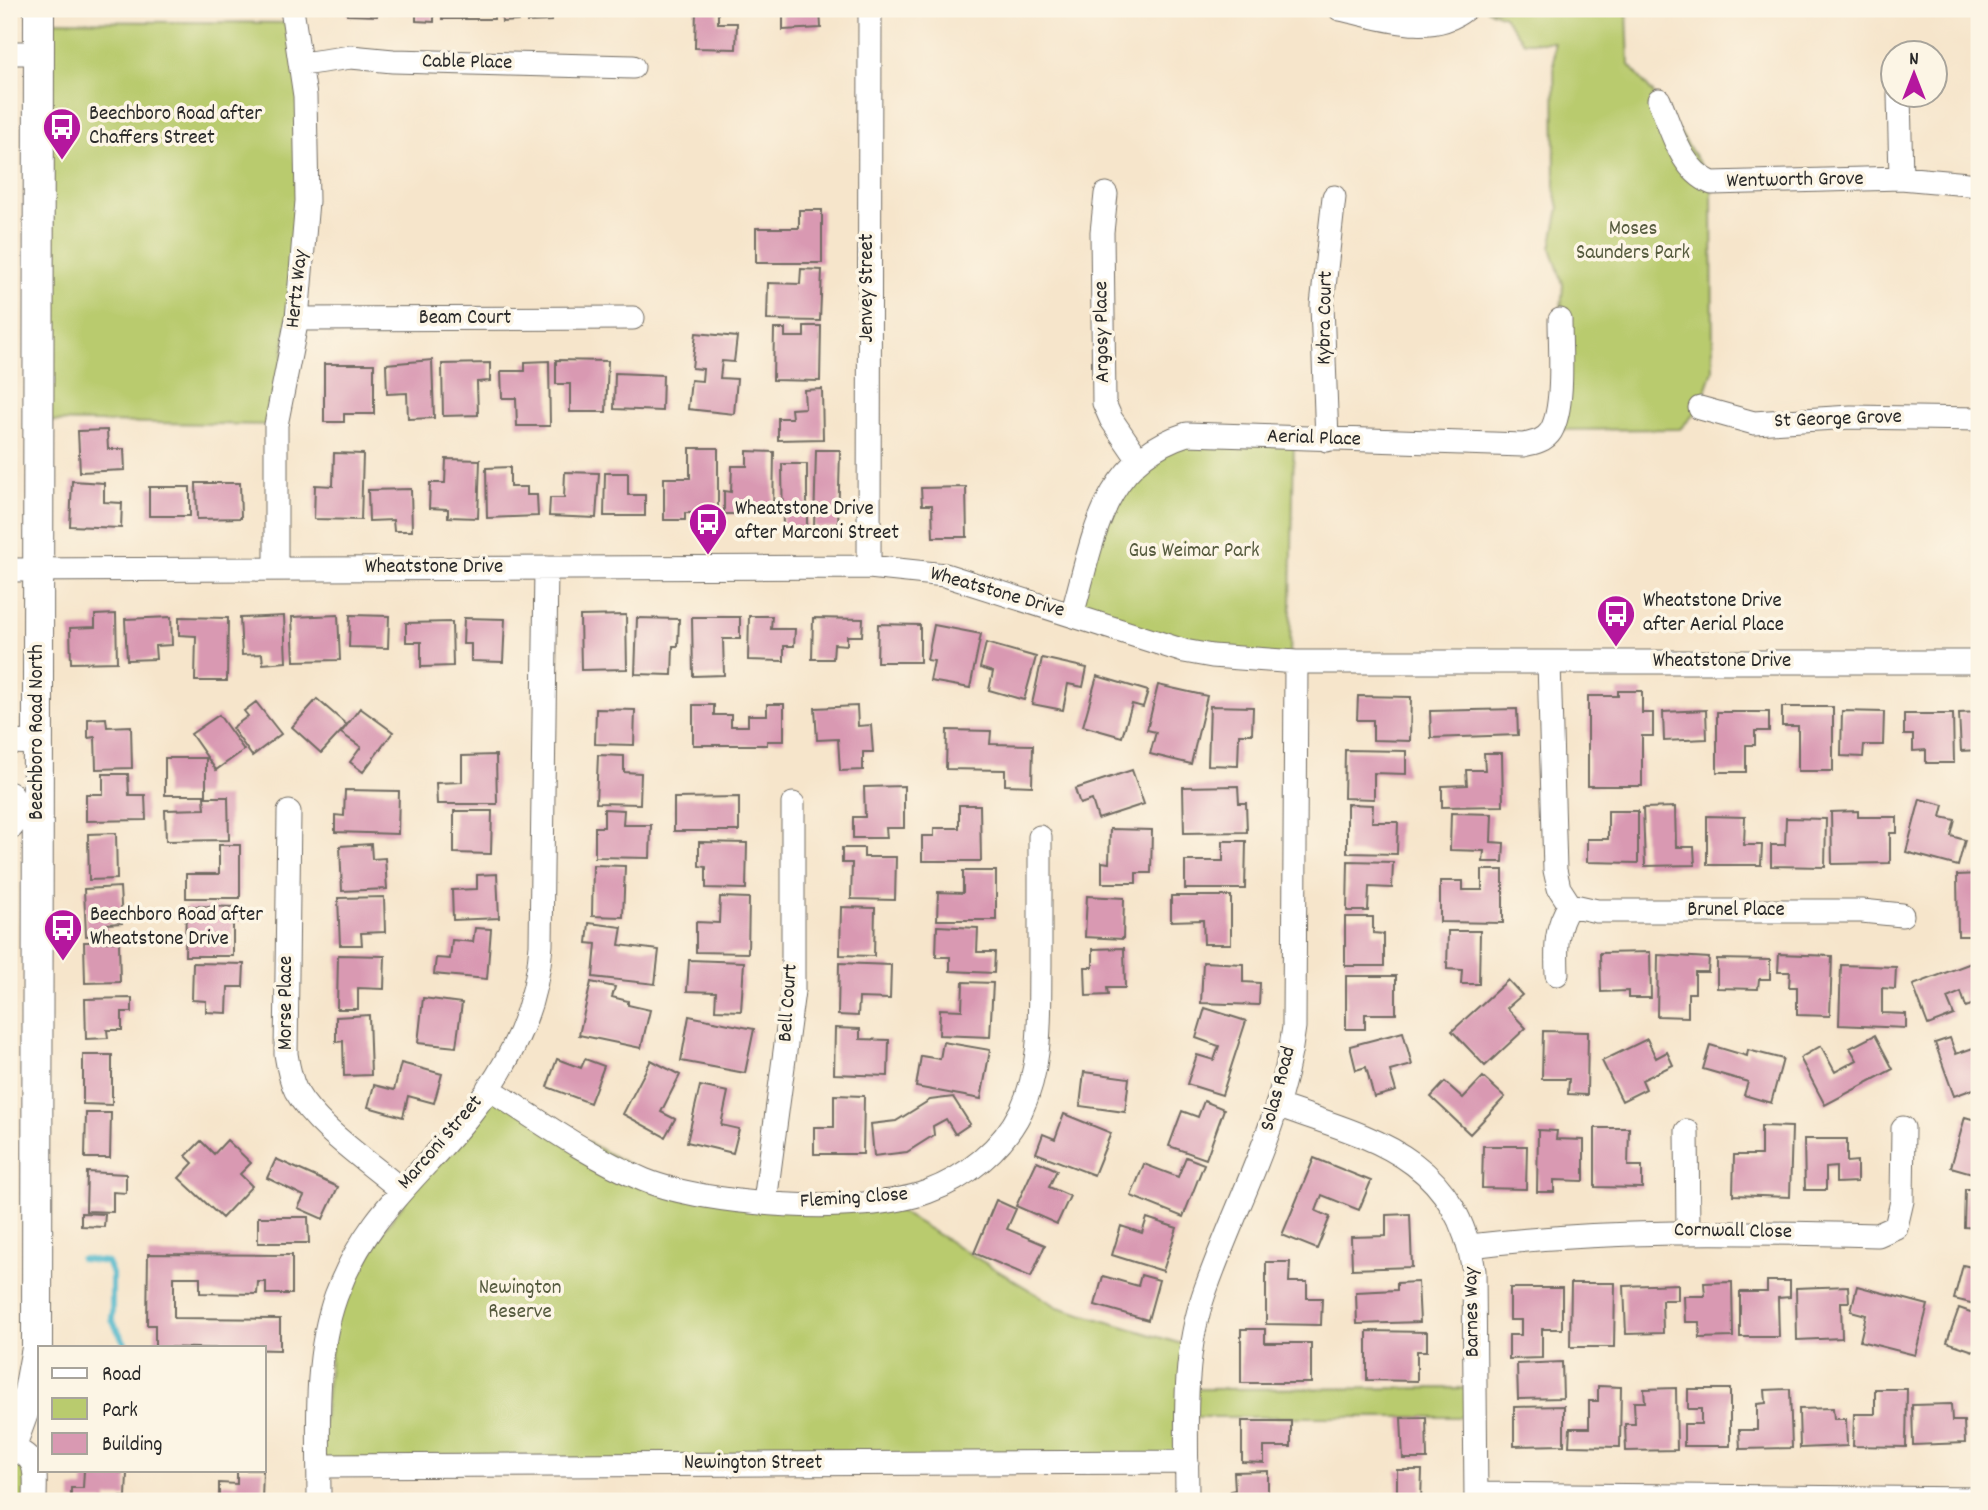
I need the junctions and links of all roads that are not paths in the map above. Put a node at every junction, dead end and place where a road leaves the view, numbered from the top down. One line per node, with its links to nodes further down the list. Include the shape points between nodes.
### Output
1 (39, 9): 7 (main road, Beechboro Road North)
2 (292, 9): 8 (street, Hertz Way)
3 (870, 9): 23 (street, Jenvey Street)
4 (1340, 9): 5 (street, via 1411,24 1451,21)
5 (1465, 9)
6 (9, 53): 7 (street)
7 (38, 53): 26 (main road, Beechboro Road North)
8 (302, 64): 9 (street, Cable Place, via 351,57); 17 (street, Hertz Way, via 306,201)
9 (633, 67)
10 (1659, 100): 12 (street, Wentworth Grove, via 1688,166 1712,183)
11 (1899, 108): 12 (street)
12 (1901, 178): 13 (street, Wentworth Grove)
13 (1979, 185)
14 (1106, 194): 22 (street, Argosy Place, via 1102,232 1104,403)
15 (1334, 197): 21 (street, Kybra Court, via 1322,305)
16 (633, 318): 17 (street, Beam Court)
17 (297, 319): 25 (street, Hertz Way, via 276,425)
18 (1560, 320): 21 (street, Aerial Place, via 1560,393 1552,430 1541,441 1523,445)
19 (1700, 408): 20 (street, St George Grove, via 1754,423)
20 (1979, 419)
21 (1327, 440): 22 (street, Aerial Place, via 1187,434 1153,448)
22 (1139, 460): 27 (street, Aerial Place, via 1125,472 1104,506)
23 (869, 567): 24 (street, Wheatstone Drive); 27 (street, Wheatstone Drive, via 945,575)
24 (546, 568): 25 (street, Wheatstone Drive); 41 (street, Marconi Street, via 540,968 527,1018)
25 (276, 569): 26 (street, Wheatstone Drive)
26 (23, 570): 32 (main road, Beechboro Road North)
27 (1072, 615): 28 (street, Wheatstone Drive, via 1184,651)
28 (1296, 662): 29 (street, Wheatstone Drive); 42 (street, Solas Road, via 1294,1027)
29 (1549, 662): 30 (street, Wheatstone Drive); 38 (street, via 1555,870)
30 (1979, 662)
31 (9, 742): 32 (street)
32 (39, 743): 49 (main road, Beechboro Road North, via 37,1348 27,1402)
33 (9, 797): 36 (main road, Beechboro Road North)
34 (793, 804): 46 (street, Bell Court, via 793,990)
35 (289, 812): 45 (street, Morse Place, via 286,1054 290,1078 297,1093 324,1122)
36 (9, 825)
37 (1040, 837): 46 (street, Fleming Close, via 1039,1047 1031,1083 1006,1137 953,1180 926,1193 861,1203)
38 (1570, 905): 39 (street, Brunel Place, via 1597,911); 40 (street, via 1558,929)
39 (1902, 915)
40 (1557, 974)
41 (488, 1088): 45 (street, Marconi Street, via 471,1114); 46 (street, Fleming Close, via 645,1180 716,1198)
42 (1279, 1106): 48 (street, Barnes Way, via 1405,1154 1451,1204); 50 (street, Solas Road, via 1203,1295 1194,1330)
43 (1903, 1128): 47 (street, Cornwall Close, via 1902,1201 1896,1227 1878,1235)
44 (1687, 1131): 47 (street)
45 (400, 1189): 51 (street, Marconi Street, via 380,1212 351,1262 326,1328)
46 (765, 1202)
47 (1688, 1230): 48 (street, Cornwall Close, via 1558,1235)
48 (1470, 1246): 52 (street, Barnes Way)
49 (9, 1448): 54 (street, via 25,1453 32,1462)
50 (1186, 1462): 51 (street, Newington Street); 56 (street, Solas Road)
51 (319, 1466): 55 (street, Marconi Street)
52 (1476, 1497): 53 (street)
53 (1979, 1499)
54 (35, 1501)
55 (319, 1501)
56 (1186, 1501)

